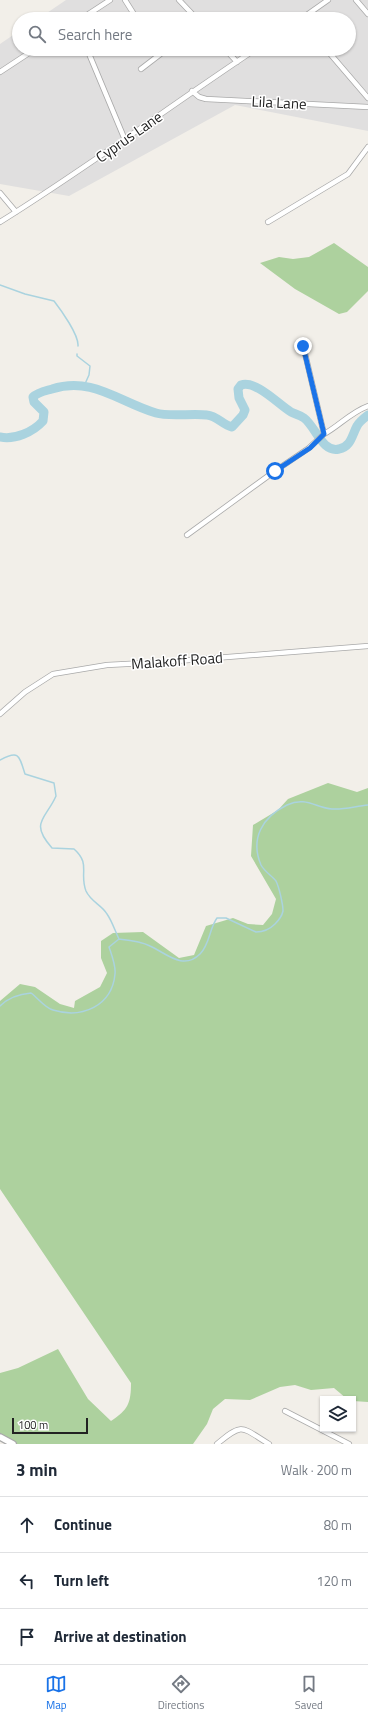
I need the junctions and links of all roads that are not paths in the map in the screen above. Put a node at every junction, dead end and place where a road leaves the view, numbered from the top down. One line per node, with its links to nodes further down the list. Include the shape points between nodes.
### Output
1 (110, 0): 6 (street)
2 (125, 0): 7 (street)
3 (179, 0): 8 (street)
4 (328, 0): 9 (street)
5 (356, 0): 10 (street)
6 (92, 12)
7 (133, 12)
8 (190, 12)
9 (311, 12)
10 (368, 14)
11 (24, 56): 19 (street)
12 (90, 56): 23 (street)
13 (157, 56): 18 (street)
14 (231, 56): 17 (street)
15 (246, 56): 17 (street, Cyprus Lane)
16 (332, 56): 21 (street)
17 (237, 62): 20 (street, Cyprus Lane)
18 (141, 69)
19 (0, 72)
20 (192, 91): 22 (street, Lila Lane, via 206,99); 23 (street, Cyprus Lane)
21 (368, 98)
22 (368, 107)
23 (125, 140): 26 (street, Cyprus Lane)
24 (368, 147): 28 (street, via 348,174)
25 (0, 193): 26 (street)
26 (16, 212): 27 (street, Cyprus Lane)
27 (0, 222)
28 (268, 222)
29 (303, 346): 31 (street)
30 (368, 406): 31 (street, via 354,412)
31 (324, 434): 32 (street, via 310,448 270,474)
32 (188, 535)
33 (368, 646): 34 (street, Malakoff Road, via 107,665 53,674 25,692)
34 (0, 714)
35 (285, 1412): 40 (street)
36 (0, 1437): 37 (street)
37 (13, 1444)
38 (217, 1444): 39 (street, via 234,1430 243,1429)
39 (269, 1444)
40 (349, 1444)

